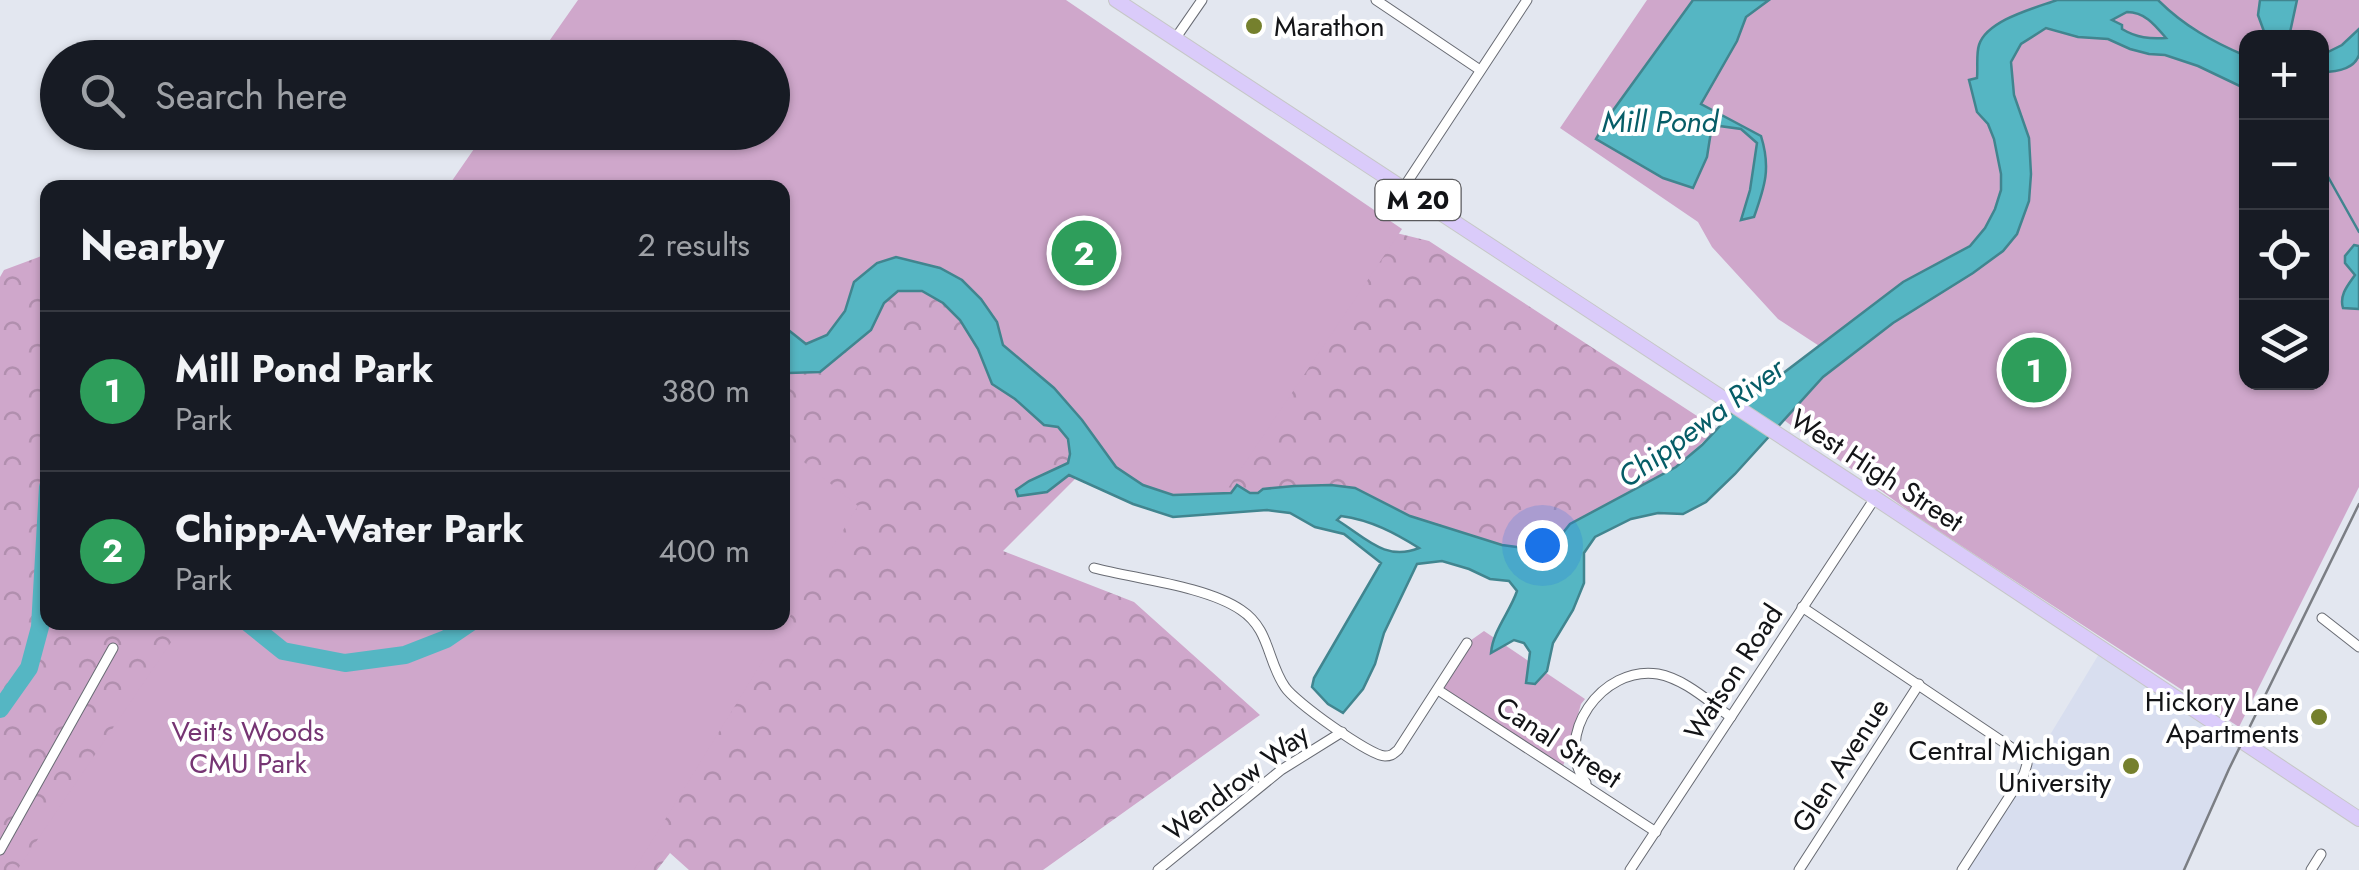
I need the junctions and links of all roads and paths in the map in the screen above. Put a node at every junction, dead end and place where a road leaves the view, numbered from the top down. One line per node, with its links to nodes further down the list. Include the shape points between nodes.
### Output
1 (1116, 0): 5 (main road, West High Street / M 20)
2 (1202, 0): 5 (street)
3 (1376, 0): 6 (street)
4 (1527, 0): 6 (street)
5 (1175, 39): 7 (main road, West High Street / M 20)
6 (1480, 70): 7 (street)
7 (1402, 190): 8 (main road, West High Street / M 20)
8 (1874, 498): 10 (street, Watson Road); 20 (main road, West High Street / M 20)
9 (1094, 568): 18 (street, via 1202,593 1240,609 1261,630 1290,693)
10 (1802, 607): 15 (street); 17 (street, Watson Road)
11 (2322, 618): 13 (street)
12 (1467, 643): 16 (street)
13 (2359, 646)
14 (113, 648): 22 (street)
15 (1919, 684): 26 (street, Glen Avenue); 27 (street, via 2026,761)
16 (1438, 690): 18 (street, via 1392,755 1377,754); 19 (street, Canal Street)
17 (1731, 717): 19 (street, via 1664,676 1633,675 1610,684 1590,704 1576,744 1578,769); 21 (street, Watson Road)
18 (1342, 732): 24 (street, Wendrow Way, via 1273,776)
19 (1591, 789): 21 (street, Canal Street)
20 (2359, 820)
21 (1656, 832): 25 (street, Watson Road)
22 (0, 850)
23 (2321, 854): 28 (street)
24 (1158, 870)
25 (1630, 870)
26 (1799, 870)
27 (1962, 870)
28 (2311, 870)

